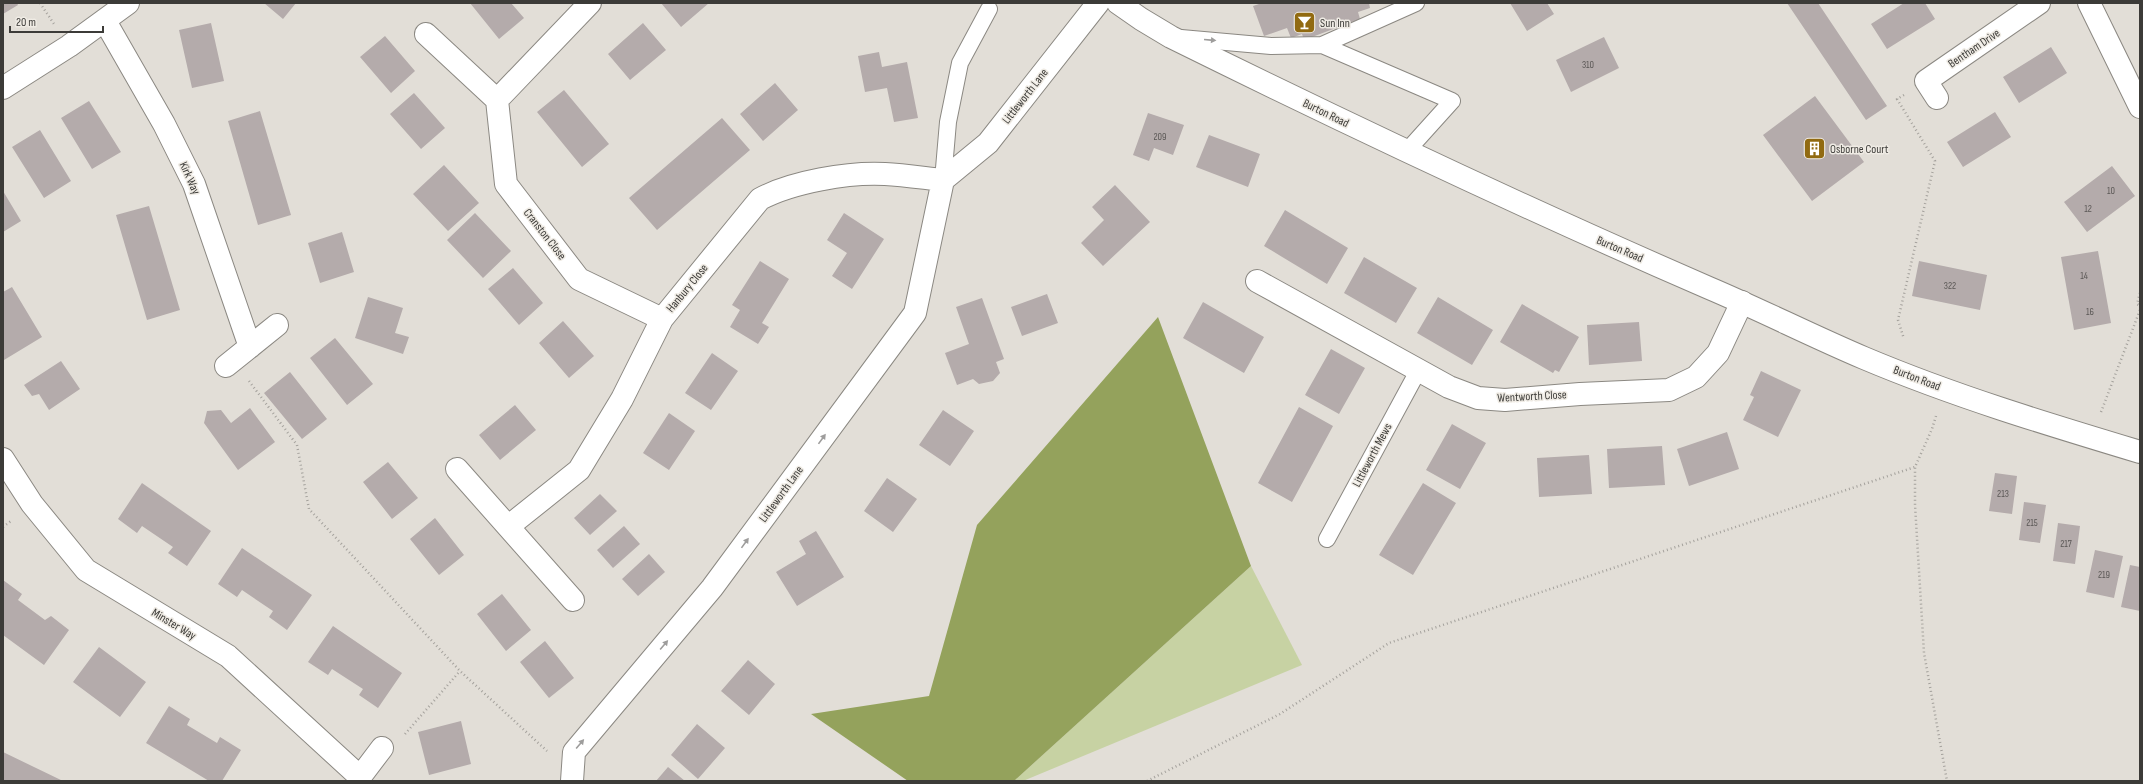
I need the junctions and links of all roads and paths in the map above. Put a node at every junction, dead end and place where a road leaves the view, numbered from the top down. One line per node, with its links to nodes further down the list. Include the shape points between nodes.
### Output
1 (128, 3): 9 (street)
2 (590, 3): 15 (street)
3 (1098, 3): 18 (street, Littleworth Lane, via 988,142)
4 (1118, 3): 11 (street, Burton Road)
5 (1416, 3): 12 (lane)
6 (2040, 3): 14 (street, Bentham Drive)
7 (2089, 3): 16 (street)
8 (989, 9): 18 (lane, Littleworth Lane, via 960,63 948,122)
9 (105, 21): 13 (street); 27 (street, Kirk Way, via 164,124 194,184)
10 (426, 34): 15 (street)
11 (1171, 37): 12 (lane, one-way to 12, via 1271,46); 17 (street, Burton Road)
12 (1322, 45): 17 (lane, via 1452,101)
13 (3, 88)
14 (1931, 89): 26 (path, via 1897,99 1935,161 1898,320)
15 (498, 100): 24 (street, Cranston Close, via 506,184 579,278)
16 (2140, 107)
17 (1406, 152): 21 (street, Burton Road, via 1561,224)
18 (943, 180): 24 (street, Hanbury Close, via 884,174 806,182 777,190 760,199); 43 (street, Littleworth Lane, one-way to 18, via 574,752 712,588 915,313)
19 (1257, 281): 29 (street, Wentworth Close)
20 (2140, 293): 22 (path, via 2137,304)
21 (1742, 302): 29 (street, Wentworth Close, via 1718,353 1696,377 1669,390 1505,400 1478,398); 30 (street, Burton Road, via 1865,358)
22 (2140, 306)
23 (2140, 310): 31 (path)
24 (662, 319): 36 (street, Hanbury Close, via 622,399 580,470)
25 (277, 325): 27 (street)
26 (1904, 338)
27 (250, 347): 28 (street)
28 (229, 363): 39 (path, via 297,445 309,509)
29 (1418, 371): 37 (lane, Littleworth Mews)
30 (1944, 388): 32 (street, Burton Road, via 2015,415); 34 (path, via 1932,429)
31 (2102, 412)
32 (2140, 452)
33 (3, 459): 42 (street, Minster Way, via 32,504 86,570 228,656)
34 (1915, 467): 44 (path, via 1389,643 1280,714); 45 (path, via 1924,653)
35 (457, 468): 36 (street)
36 (509, 526): 38 (street)
37 (1327, 539)
38 (573, 600)
39 (460, 670): 40 (path); 41 (path, via 388,754)
40 (539, 746)
41 (382, 748): 42 (street, Minster Way)
42 (358, 779)
43 (572, 781)
44 (1147, 781)
45 (1947, 781)

